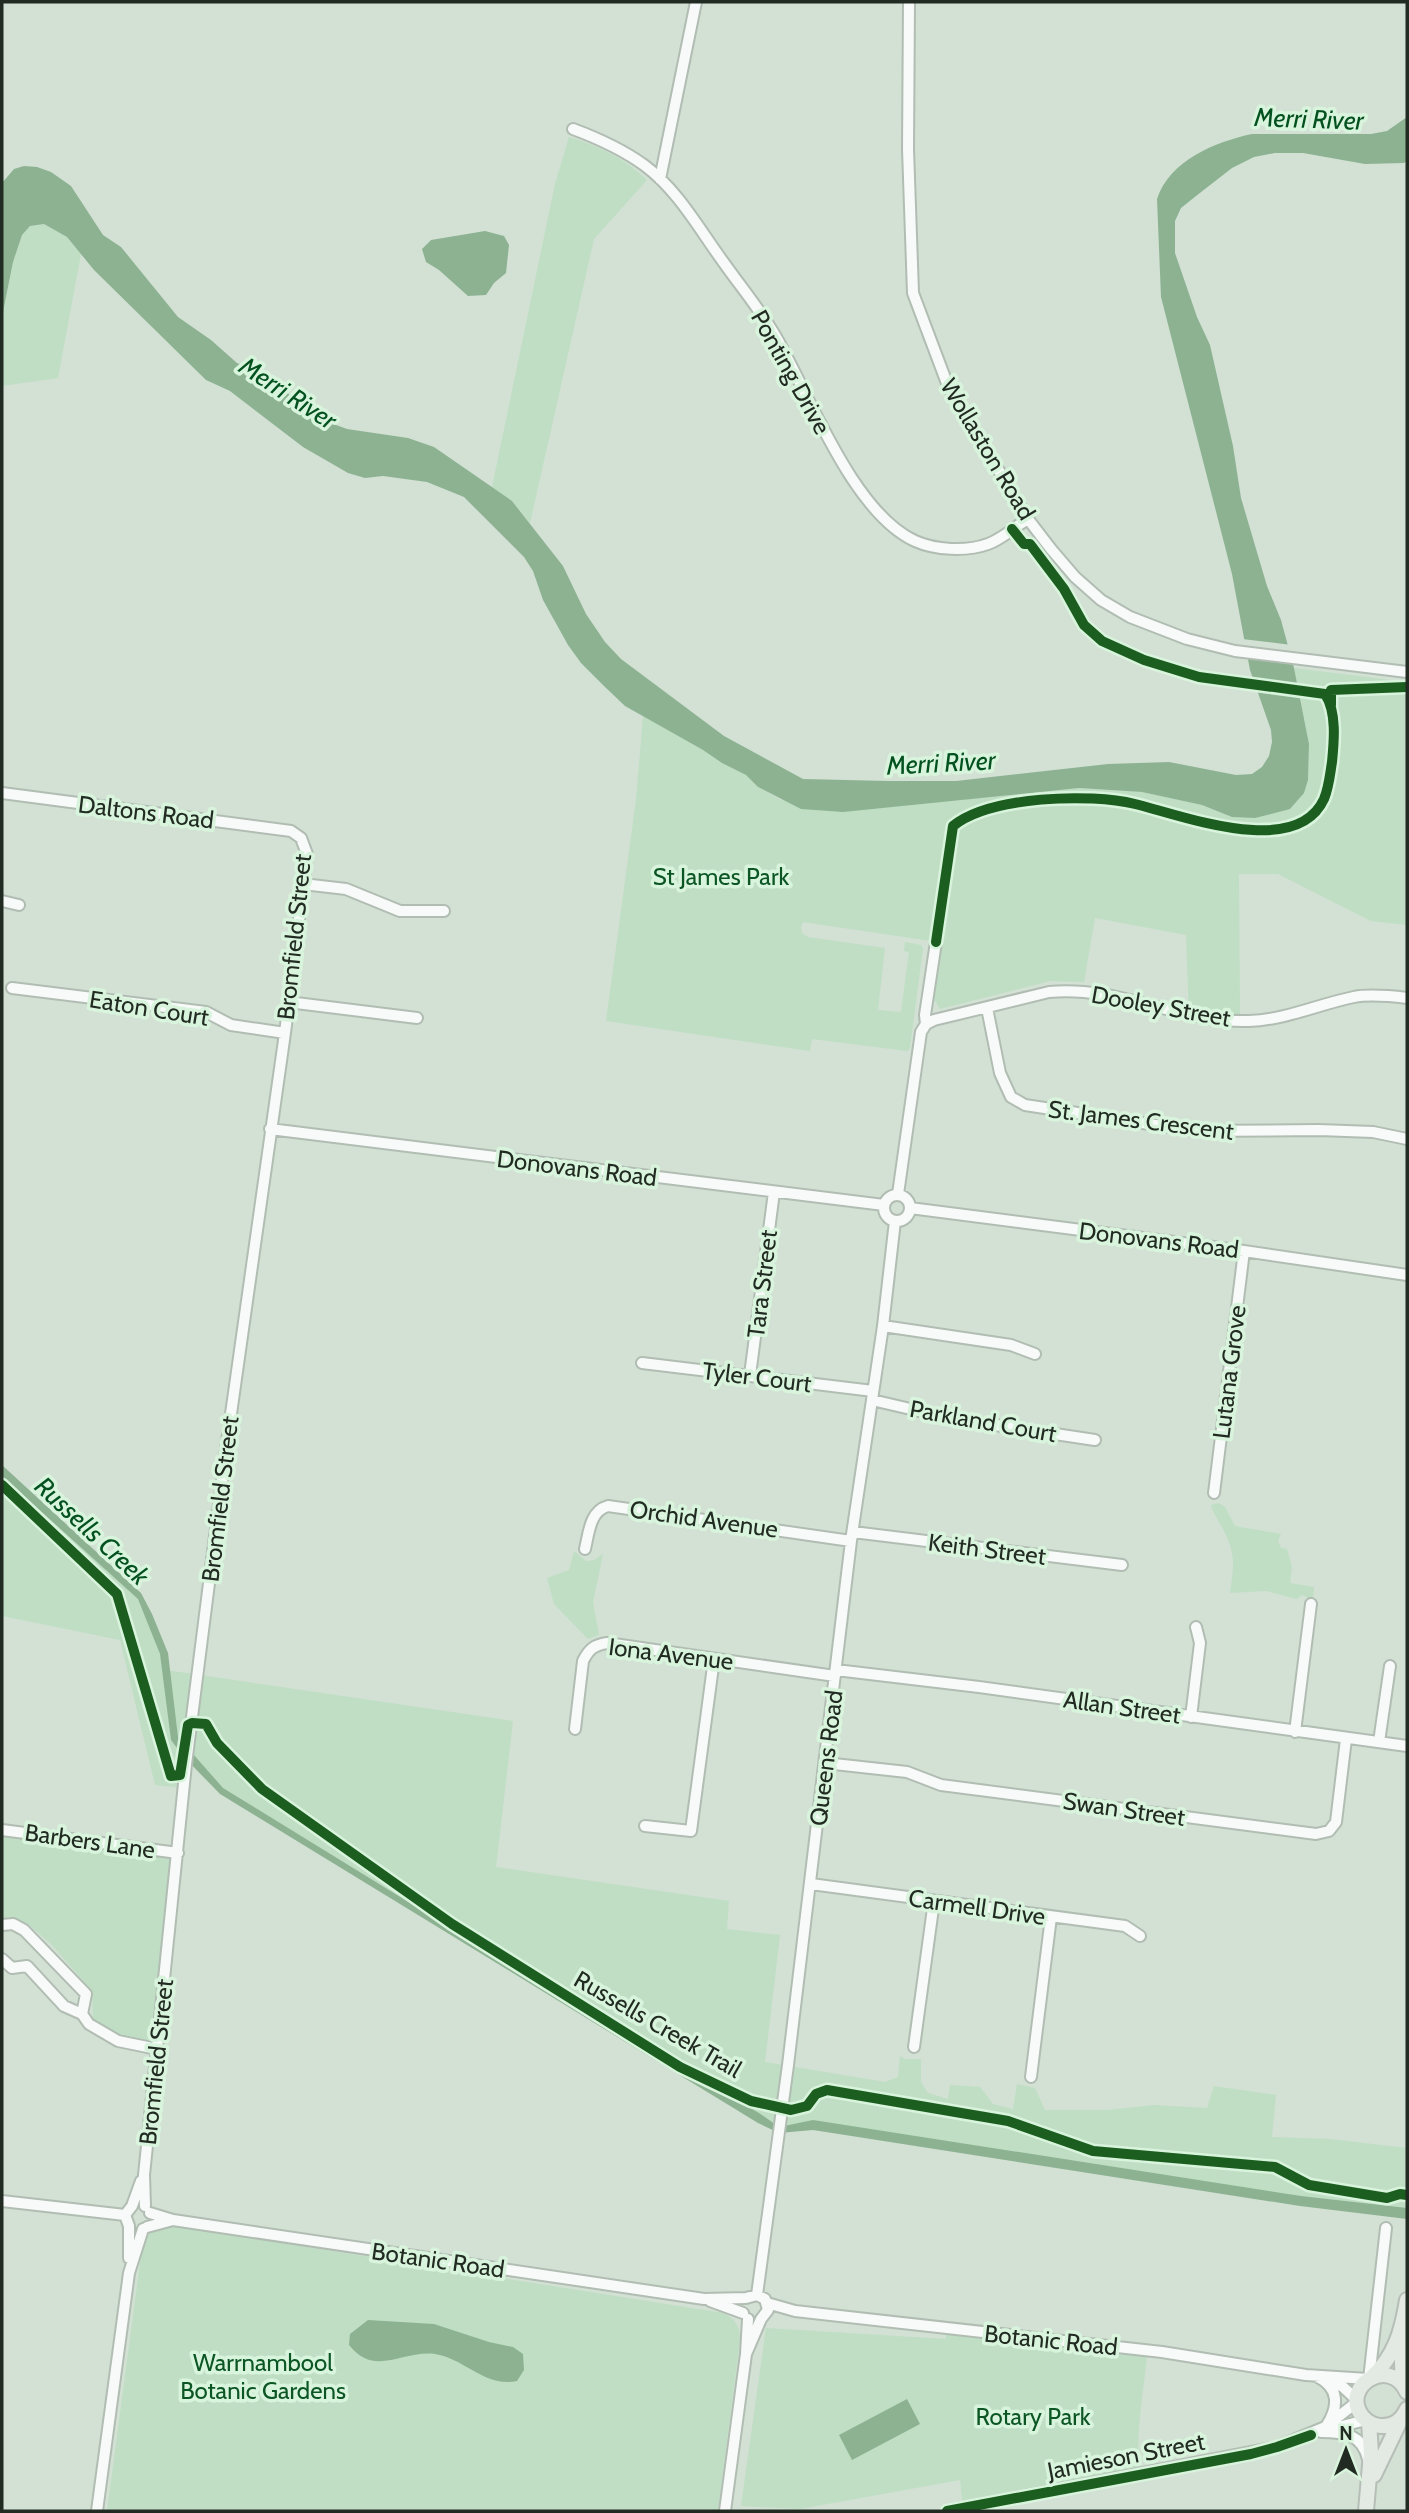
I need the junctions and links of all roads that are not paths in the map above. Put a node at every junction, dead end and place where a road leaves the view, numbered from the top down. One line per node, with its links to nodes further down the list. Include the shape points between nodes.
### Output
1 (696, 2): 4 (street)
2 (909, 2): 5 (street, Wollaston Road, via 913,293 948,386)
3 (572, 129): 4 (street, Ponting Drive, via 623,151)
4 (660, 179): 5 (street, Ponting Drive, via 764,319 835,451 869,502 893,528 916,542 961,549 989,544)
5 (1028, 519): 6 (street, Wollaston Road, via 1075,577 1101,600 1157,628 1235,651)
6 (1407, 672)
7 (2, 793): 8 (street, Daltons Road)
8 (290, 831): 9 (street, Bromfield Street, via 301,838 307,854)
9 (303, 884): 12 (street, via 346,889 400,911); 16 (street, Bromfield Street)
10 (2, 901): 11 (street)
11 (19, 905)
12 (444, 912)
13 (936, 942): 19 (street)
14 (12, 988): 20 (street, Eaton Court, via 206,1012 231,1025)
15 (1407, 998): 17 (street, Dooley Street, via 1356,997 1251,1021 1206,1019 1108,994 1068,990)
16 (288, 1002): 18 (street); 20 (street, Bromfield Street)
17 (987, 1008): 19 (street, Dooley Street, via 934,1020); 22 (street, St. James Crescent, via 1000,1073 1011,1097 1025,1105 1195,1131 1373,1132)
18 (417, 1018)
19 (923, 1028): 24 (street)
20 (285, 1033): 21 (street, Bromfield Street)
21 (270, 1129): 23 (street, Donovans Road); 54 (street, Bromfield Street)
22 (1407, 1139)
23 (774, 1192): 25 (street, Donovans Road); 33 (street, Tara Street)
24 (898, 1195): 25 (street, via 890,1196); 26 (street, via 907,1199)
25 (884, 1205): 27 (street)
26 (910, 1209): 27 (street, via 906,1217); 28 (street, Donovans Road)
27 (895, 1221): 30 (street, Queens Road)
28 (1244, 1251): 29 (street, Donovans Road); 36 (street, Lutana Grove)
29 (1407, 1275)
30 (883, 1325): 31 (street, via 1011,1345); 34 (street, Queens Road)
31 (1035, 1354)
32 (642, 1363): 33 (street, Tyler Court)
33 (750, 1376): 34 (street, Tyler Court)
34 (873, 1396): 35 (street, Parkland Court, via 949,1419); 37 (street, Queens Road)
35 (1095, 1440)
36 (1214, 1493)
37 (852, 1536): 38 (street, Orchid Avenue, via 608,1506 593,1516); 39 (street, Keith Street); 44 (street, Queens Road)
38 (584, 1549)
39 (1122, 1566)
40 (1313, 1602): 47 (street)
41 (1196, 1627): 45 (street, via 1200,1643)
42 (713, 1659): 44 (street, Iona Avenue); 46 (street, Iona Avenue, via 596,1645 583,1661); 52 (street, via 691,1832)
43 (1390, 1666): 49 (street)
44 (836, 1673): 45 (street, Allan Street, via 979,1687); 51 (street, Queens Road)
45 (1191, 1717): 47 (street, Allan Street)
46 (575, 1729)
47 (1295, 1732): 48 (street, Allan Street)
48 (1346, 1738): 49 (street, Allan Street); 51 (street, Swan Street, via 1336,1822 1316,1835 941,1784 907,1772)
49 (1379, 1742): 50 (street, Allan Street)
50 (1407, 1746)
51 (825, 1763): 55 (street, Queens Road)
52 (645, 1826)
53 (2, 1830): 54 (street, Barbers Lane)
54 (178, 1853): 65 (street, Bromfield Street)
55 (811, 1884): 56 (street, Carmell Drive); 75 (street, Queens Road)
56 (934, 1901): 57 (street, Carmell Drive); 64 (street)
57 (1051, 1917): 59 (street, Carmell Drive, via 1125,1926); 66 (street)
58 (2, 1925): 60 (street, via 24,1930)
59 (1140, 1937)
60 (42, 1948): 62 (street); 63 (street, via 86,1994)
61 (2, 1959): 62 (street, via 12,1968)
62 (27, 1966): 63 (street, via 64,2006)
63 (82, 2014): 65 (street, via 89,2024 118,2042)
64 (914, 2047)
65 (157, 2049): 67 (street, Bromfield Street)
66 (1031, 2077)
67 (144, 2175): 69 (street, Bromfield Street); 70 (street, Bromfield Street)
68 (2, 2201): 70 (street)
69 (148, 2210): 70 (street, Botanic Road); 71 (street, Botanic Road); 72 (street, Bromfield Street, via 151,2220)
70 (129, 2216): 72 (street, via 135,2230); 74 (street, Bromfield Street)
71 (173, 2220): 72 (street, Botanic Road); 76 (street, Botanic Road)
72 (145, 2228): 74 (street, Bromfield Street)
73 (1386, 2228): 83 (street)
74 (129, 2273): 91 (street, Bromfield Street)
75 (752, 2297): 76 (street, Botanic Road); 78 (street); 79 (street, Queens Road, via 742,2305)
76 (705, 2299): 79 (street, Botanic Road)
77 (1407, 2300): 80 (main road)
78 (765, 2312): 79 (street); 81 (street); 82 (street, Botanic Road, via 795,2311 1162,2353)
79 (746, 2316): 81 (street)
80 (1402, 2328): 83 (main road, via 1394,2351); 84 (main road)
81 (746, 2354): 92 (street)
82 (1312, 2376): 83 (street, Botanic Road); 85 (street, Botanic Road, via 1343,2387); 88 (street, via 1332,2387 1335,2398 1333,2413)
83 (1370, 2379): 84 (main road, via 1388,2375); 85 (main road, via 1360,2389)
84 (1406, 2388)
85 (1357, 2401): 87 (main road); 88 (street, Jamieson Street)
86 (1405, 2414): 87 (main road, via 1385,2426); 90 (main road)
87 (1368, 2421): 88 (street, Jamieson Street); 89 (main road)
88 (1319, 2431): 89 (street, via 1357,2438 1366,2450); 93 (street, Jamieson Street, via 1251,2454)
89 (1370, 2469): 90 (main road)
90 (1369, 2489): 94 (main road)
91 (97, 2511)
92 (725, 2511)
93 (947, 2511)
94 (1366, 2511)

